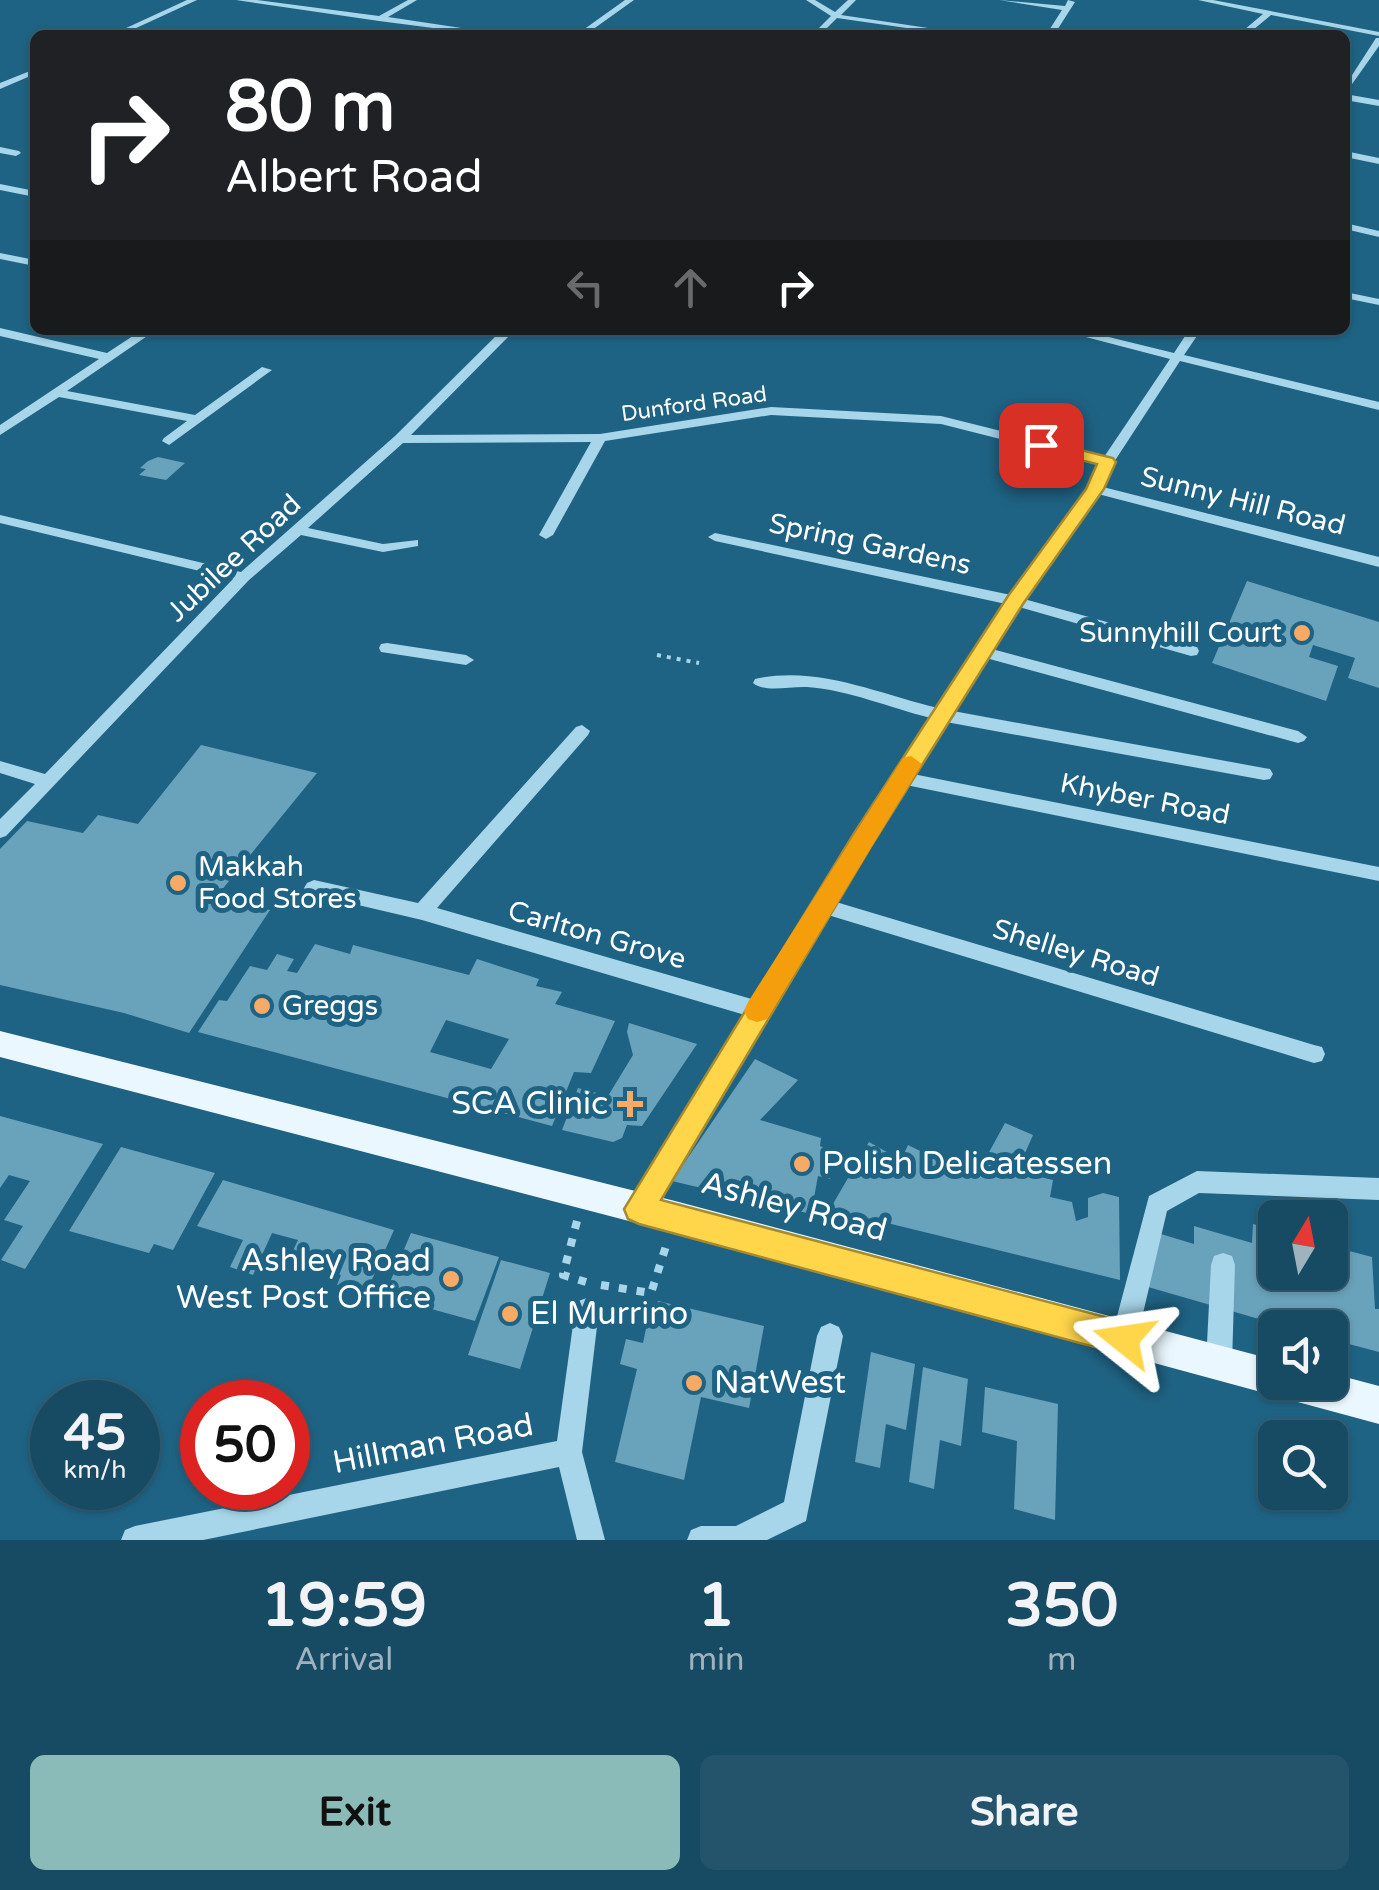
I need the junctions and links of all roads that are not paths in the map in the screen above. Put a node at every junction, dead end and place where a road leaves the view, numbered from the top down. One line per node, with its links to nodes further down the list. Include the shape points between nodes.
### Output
1 (194, 0): 13 (street)
2 (240, 0): 12 (street)
3 (413, 0): 12 (street)
4 (630, 0): 15 (street)
5 (810, 0): 11 (street)
6 (852, 0): 11 (street)
7 (1003, 0): 9 (street)
8 (1202, 0): 10 (street)
9 (1070, 4): 18 (street)
10 (1269, 13): 19 (street); 20 (street)
11 (836, 16): 16 (street); 17 (street)
12 (379, 19): 14 (street)
13 (126, 30)
14 (465, 30)
15 (587, 30)
16 (821, 30)
17 (935, 30)
18 (1053, 30)
19 (1248, 30)
20 (1347, 30)
21 (1350, 31): 22 (street)
22 (1379, 37): 23 (street)
23 (1376, 51): 26 (street)
24 (30, 73): 25 (street)
25 (0, 86)
26 (1350, 87)
27 (1350, 95): 28 (street)
28 (1379, 104)
29 (0, 150): 30 (street)
30 (16, 152)
31 (1350, 155): 32 (street)
32 (1379, 162)
33 (0, 187): 34 (street)
34 (30, 193)
35 (1350, 227): 36 (street)
36 (1379, 234)
37 (0, 256): 38 (street)
38 (30, 262)
39 (1350, 295): 40 (street)
40 (1379, 302)
41 (0, 332): 46 (street)
42 (142, 335): 46 (street)
43 (504, 335): 54 (street, Jubilee Road)
44 (1085, 335): 47 (street)
45 (1193, 335): 47 (street)
46 (108, 356): 49 (street)
47 (1178, 357): 50 (street); 56 (street)
48 (266, 370): 51 (street)
49 (56, 393): 51 (street); 52 (street)
50 (1379, 406)
51 (197, 419): 55 (street)
52 (0, 431)
53 (600, 438): 54 (street, Dunford Road); 56 (street, Dunford Road, via 772,412 940,420); 60 (street)
54 (400, 439): 59 (street, Jubilee Road)
55 (169, 442)
56 (1107, 462): 57 (street)
57 (1095, 489): 63 (street, Sunny Hill Road); 65 (street)
58 (0, 519): 64 (street)
59 (299, 530): 62 (street, via 383,548); 64 (street, Jubilee Road)
60 (546, 535)
61 (715, 536): 65 (street, Spring Gardens)
62 (413, 542)
63 (1379, 562)
64 (244, 577): 77 (street, Jubilee Road)
65 (1015, 601): 67 (street, Spring Gardens); 68 (street)
66 (387, 648): 69 (street)
67 (1191, 651)
68 (982, 652): 71 (street); 73 (street)
69 (466, 660)
70 (761, 683): 71 (street, via 837,683)
71 (942, 716): 75 (street); 76 (street)
72 (582, 731): 82 (street)
73 (1298, 737)
74 (0, 767): 77 (street)
75 (1264, 774)
76 (901, 778): 79 (street, Khyber Road); 81 (street)
77 (48, 781): 78 (street, Jubilee Road)
78 (0, 831)
79 (1379, 874)
80 (314, 888): 82 (street, Carlton Grove)
81 (822, 905): 83 (street); 85 (street, Shelley Road)
82 (422, 912): 83 (street, Carlton Grove)
83 (758, 1010): 87 (street)
84 (0, 1044): 87 (main road, Ashley Road)
85 (1314, 1054)
86 (1379, 1190): 91 (street, via 1197,1182 1157,1204)
87 (639, 1209): 91 (main road, Ashley Road)
88 (1223, 1266): 92 (street)
89 (587, 1310): 96 (street)
90 (830, 1336): 99 (street, via 796,1510 737,1540)
91 (1124, 1339): 92 (main road, Ashley Road)
92 (1219, 1363): 93 (main road, Ashley Road)
93 (1258, 1373)
94 (1348, 1397): 95 (main road)
95 (1379, 1405)
96 (569, 1452): 97 (street, Hillman Road); 98 (street)
97 (135, 1540)
98 (591, 1540)
99 (701, 1540)

